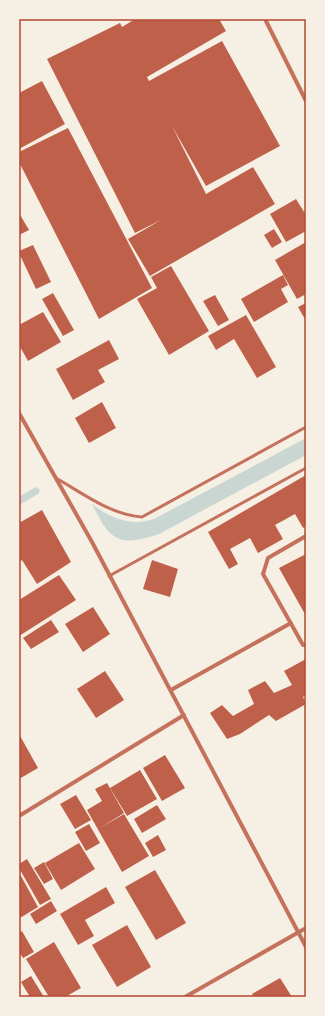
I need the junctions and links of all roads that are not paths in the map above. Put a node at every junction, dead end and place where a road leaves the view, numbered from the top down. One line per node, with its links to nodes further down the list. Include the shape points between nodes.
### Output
1 (265, 19): 2 (street)
2 (306, 101)
3 (19, 413): 6 (street)
4 (306, 428): 6 (lane, via 142,517 129,516)
5 (306, 468): 8 (lane)
6 (54, 477): 8 (street)
7 (306, 536): 9 (street, via 268,558 263,574)
8 (109, 576): 11 (street)
9 (291, 623): 10 (street, via 303,645); 11 (street)
10 (306, 645)
11 (171, 690): 12 (street)
12 (184, 715): 13 (street); 15 (street)
13 (19, 816)
14 (306, 928): 15 (street)
15 (298, 933): 16 (street); 17 (street)
16 (306, 947)
17 (185, 997)

